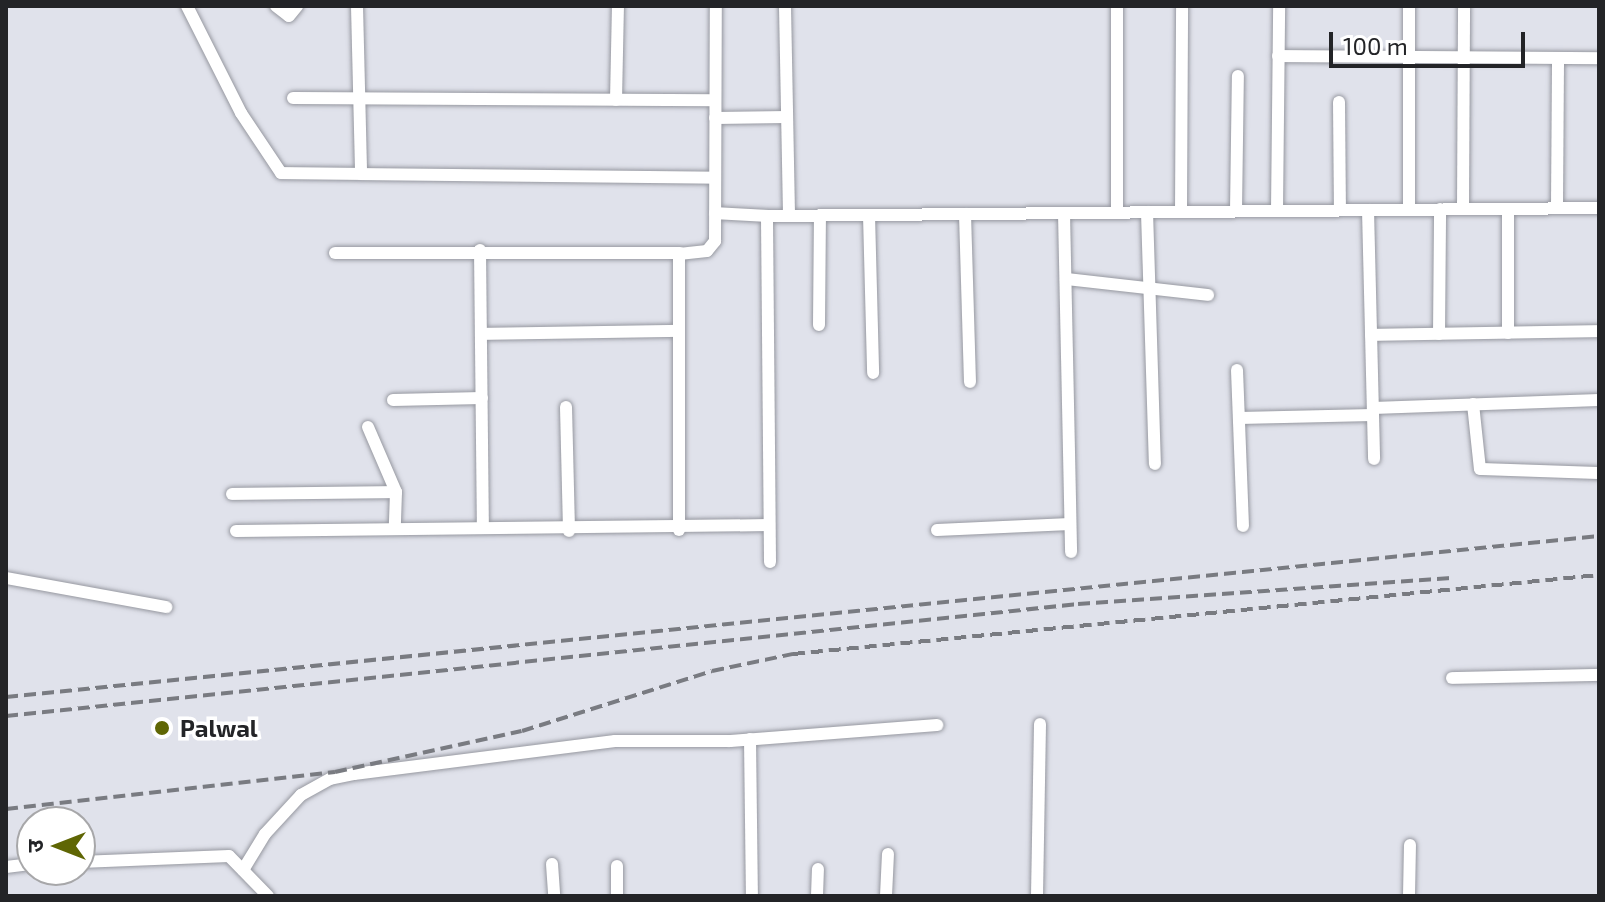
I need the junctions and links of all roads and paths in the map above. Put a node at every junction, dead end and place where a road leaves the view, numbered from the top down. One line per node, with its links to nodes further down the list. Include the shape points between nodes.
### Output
1 (187, 6): 26 (street, via 241,113 281,173)
2 (276, 6): 3 (street, via 289,16)
3 (297, 6)
4 (357, 6): 20 (street)
5 (618, 6): 21 (street)
6 (716, 6): 22 (street)
7 (785, 6): 24 (street)
8 (1117, 6): 38 (street)
9 (1182, 6): 40 (street)
10 (1279, 6): 13 (street)
11 (1409, 6): 16 (street)
12 (1464, 6): 17 (street)
13 (1278, 56): 16 (street); 37 (street)
14 (1558, 58): 15 (street); 17 (street); 28 (street)
15 (1599, 58)
16 (1407, 59): 17 (street); 31 (street)
17 (1462, 59): 29 (street)
18 (1238, 76): 36 (street)
19 (293, 98): 20 (street)
20 (358, 98): 21 (street); 26 (street)
21 (616, 100): 22 (street)
22 (715, 100): 25 (street)
23 (1339, 102): 34 (street)
24 (787, 117): 25 (street); 44 (street)
25 (715, 118): 27 (street)
26 (361, 174): 27 (street)
27 (715, 178): 41 (street)
28 (1557, 206): 30 (street); 33 (street)
29 (1463, 208): 32 (street); 33 (street)
30 (1599, 208)
31 (1409, 209): 32 (street); 35 (street)
32 (1440, 209): 59 (street)
33 (1508, 209): 57 (street)
34 (1340, 210): 35 (street); 37 (street)
35 (1368, 210): 60 (street)
36 (1236, 211): 37 (street); 40 (street)
37 (1277, 211)
38 (1117, 212): 39 (street); 42 (street)
39 (1147, 212): 40 (street); 52 (street)
40 (1181, 212)
41 (715, 213): 47 (street); 50 (street, via 714,246)
42 (1064, 213): 43 (street); 51 (street)
43 (965, 214): 46 (street); 63 (street)
44 (789, 215): 45 (street); 47 (street)
45 (820, 215): 46 (street); 54 (street)
46 (869, 215): 62 (street)
47 (767, 216): 78 (street)
48 (480, 250): 49 (street); 50 (street); 58 (street)
49 (335, 253)
50 (680, 253): 55 (street)
51 (1066, 279): 52 (street); 77 (street)
52 (1149, 288): 53 (street); 73 (street)
53 (1208, 295)
54 (819, 325)
55 (678, 331): 58 (street); 82 (street)
56 (1599, 331): 57 (street)
57 (1508, 333): 59 (street)
58 (481, 334): 64 (street)
59 (1439, 334): 60 (street)
60 (1371, 335): 69 (street)
61 (1237, 370): 70 (street)
62 (873, 373)
63 (970, 382)
64 (482, 398): 65 (street); 81 (street)
65 (393, 400)
66 (1599, 400): 67 (street)
67 (1473, 404): 69 (street); 74 (street, via 1480,469)
68 (566, 407): 85 (street)
69 (1373, 412): 70 (street); 72 (street)
70 (1239, 418): 79 (street)
71 (368, 427): 75 (street)
72 (1374, 459)
73 (1155, 464)
74 (1599, 473)
75 (396, 492): 76 (street); 80 (street)
76 (232, 494)
77 (1070, 524): 83 (street); 86 (street)
78 (769, 525): 82 (street); 87 (street)
79 (1243, 526)
80 (395, 528): 81 (street); 84 (street)
81 (483, 528): 85 (street)
82 (679, 530): 85 (street)
83 (937, 530)
84 (236, 531)
85 (569, 531)
86 (1071, 552)
87 (770, 562)
88 (6, 578): 89 (street)
89 (166, 607)
90 (1599, 675): 91 (street)
91 (1452, 678)
92 (1040, 724): 108 (street)
93 (937, 725): 94 (street)
94 (750, 739): 101 (street, via 615,741 330,779 282,813); 105 (street)
95 (1410, 845): 109 (street)
96 (888, 854): 107 (street)
97 (96, 861): 101 (street, via 229,856)
98 (552, 864): 103 (street)
99 (617, 866): 104 (street)
100 (818, 869): 106 (street)
101 (243, 870): 102 (street)
102 (268, 896)
103 (554, 896)
104 (617, 896)
105 (752, 896)
106 (817, 896)
107 (886, 896)
108 (1037, 896)
109 (1409, 896)

